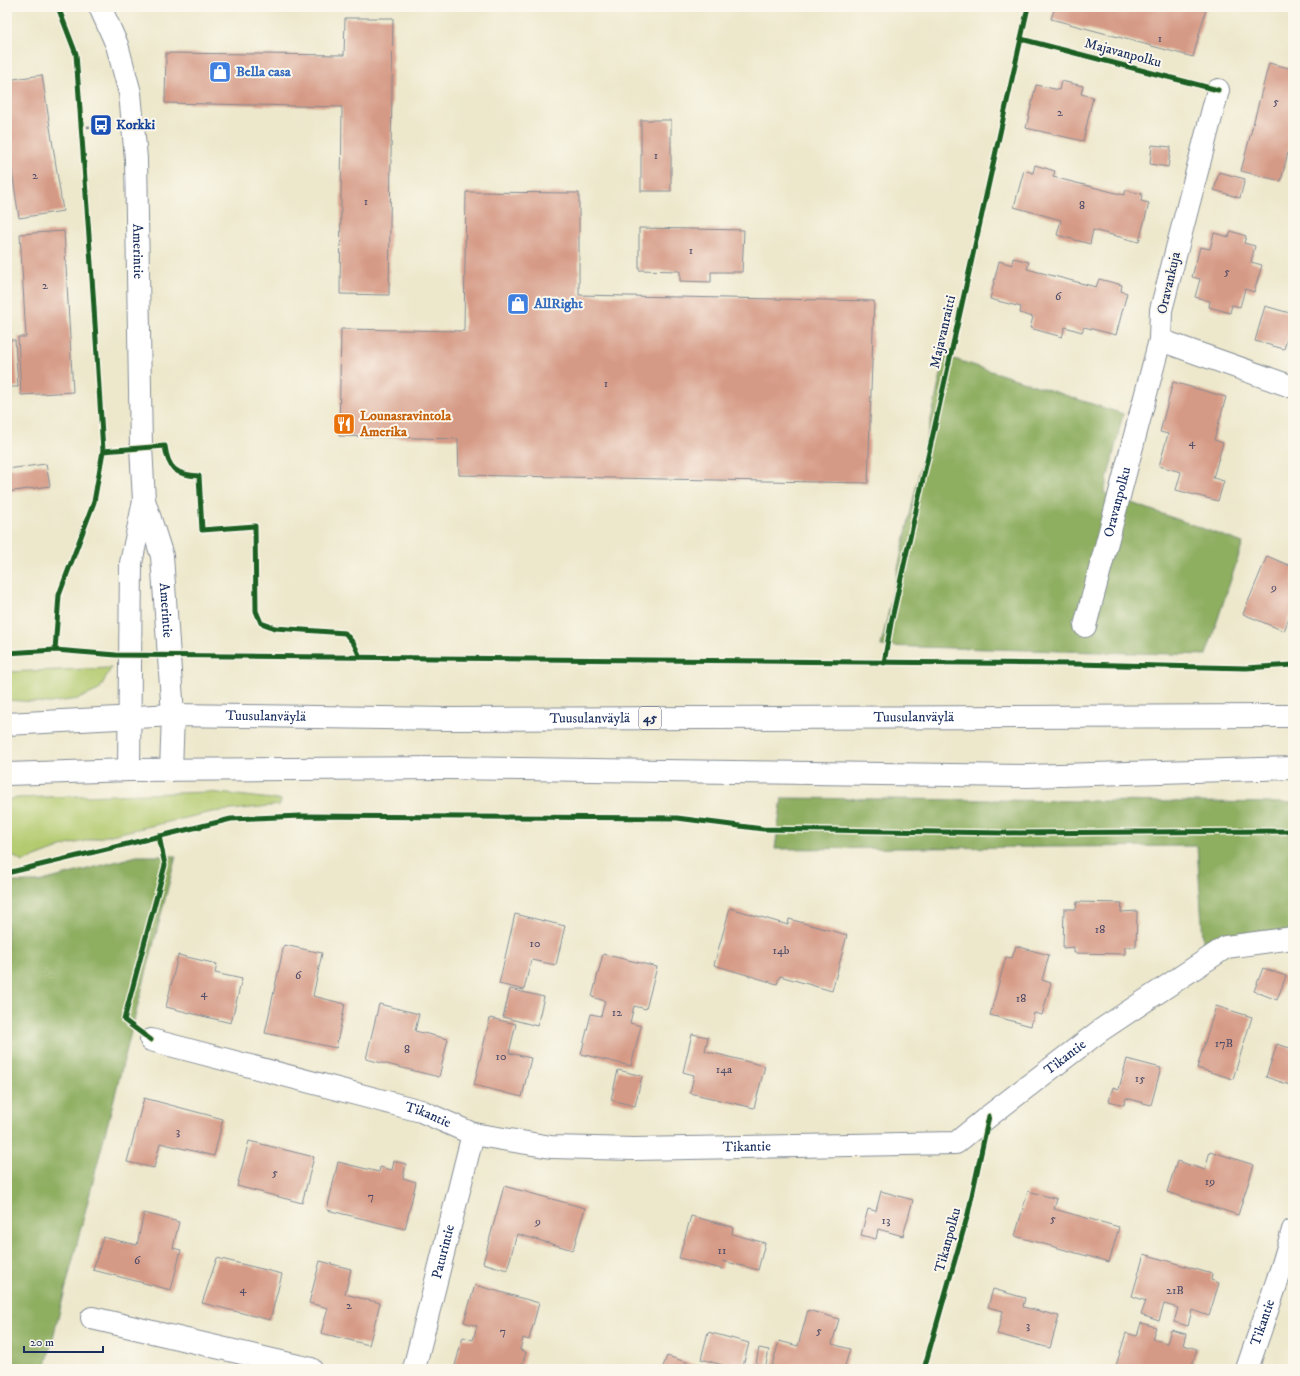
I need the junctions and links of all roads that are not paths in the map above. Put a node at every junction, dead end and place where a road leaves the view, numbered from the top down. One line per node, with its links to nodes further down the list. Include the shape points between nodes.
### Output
1 (100, 7): 5 (street, Amerintie, via 117,45 130,93 136,159)
2 (1218, 90): 3 (street, Oravankuja, via 1161,310)
3 (1160, 340): 4 (street); 6 (street, Oravanpolku)
4 (1293, 387)
5 (144, 500): 7 (street, Amerintie, via 162,556); 9 (street, Amerintie, via 131,563)
6 (1085, 626)
7 (173, 716): 8 (street, Tuusulanväylä / 45, via 456,719); 9 (street, Tuusulanväylä / 45); 13 (street, Amerintie)
8 (1293, 716)
9 (130, 718): 10 (street, Tuusulanväylä / 45); 12 (street, Amerintie)
10 (7, 724)
11 (1293, 768): 13 (street, via 1027,776 449,768)
12 (128, 770): 13 (street); 14 (street)
13 (171, 770)
14 (7, 774)
15 (1293, 938): 17 (street, Tikantie, via 1226,947 1101,1030 956,1143 634,1149 551,1147)
16 (151, 1040): 17 (street, Tikantie, via 421,1111)
17 (473, 1134): 21 (street, Paturintie)
18 (1293, 1230): 22 (street, Tikantie)
19 (92, 1318): 20 (street)
20 (310, 1369)
21 (414, 1369)
22 (1247, 1369)

